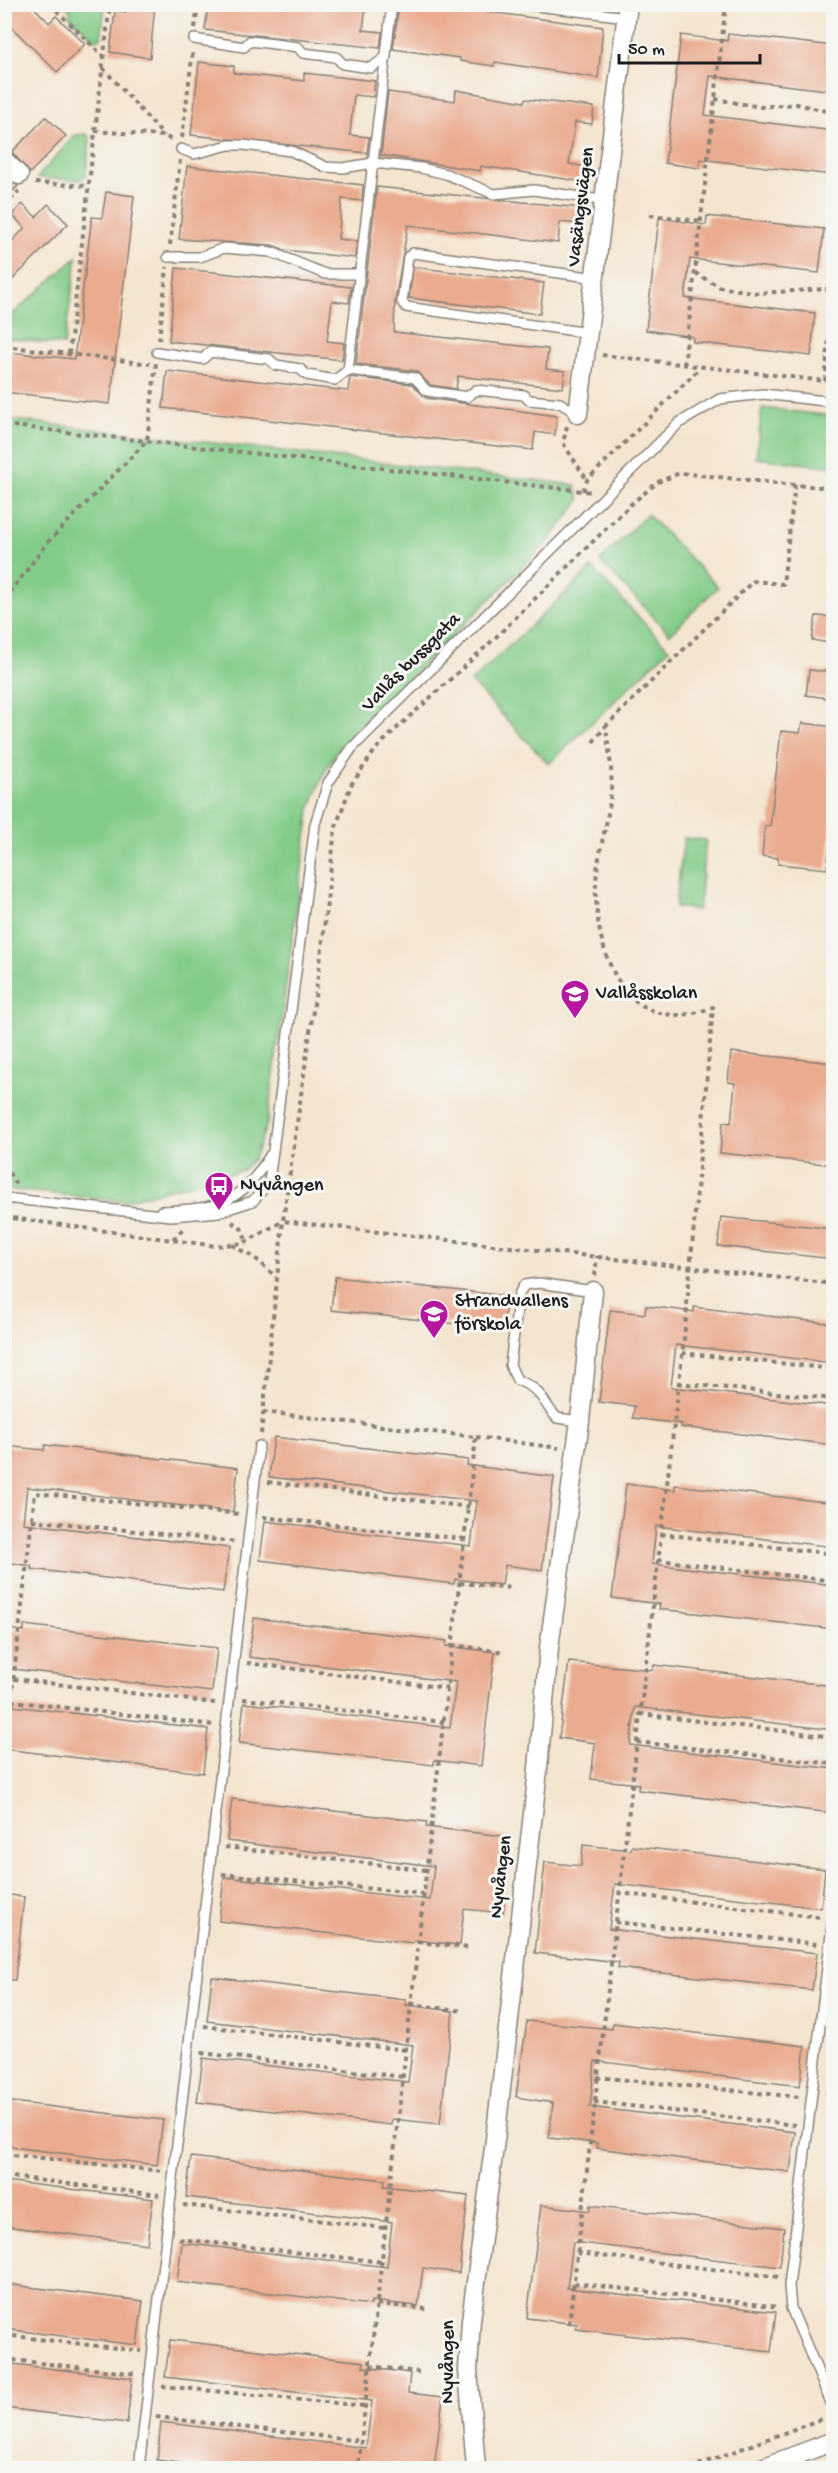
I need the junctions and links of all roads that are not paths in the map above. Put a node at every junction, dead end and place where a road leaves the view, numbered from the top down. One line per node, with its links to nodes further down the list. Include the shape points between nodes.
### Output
1 (392, 4): 5 (lane)
2 (520, 4): 3 (lane)
3 (628, 11): 10 (street, Vasängsvägen)
4 (194, 39): 5 (lane, via 244,47 250,41 298,47 303,53 336,57 343,64 371,68)
5 (386, 57): 8 (lane)
6 (181, 148): 8 (lane, via 194,154 243,145 291,151 326,166 343,168)
7 (4, 160): 9 (street)
8 (374, 163): 10 (lane, via 446,174 494,194 543,191); 12 (lane)
9 (19, 174)
10 (606, 201): 13 (street, Vasängsvägen)
11 (168, 256): 12 (lane, via 200,257 224,248 271,252 325,274)
12 (360, 274): 16 (lane)
13 (596, 278): 14 (street, Vasängsvägen); 14 (lane, via 412,253 406,257 400,301 406,307)
14 (589, 333): 18 (street, Vasängsvägen)
15 (157, 352): 16 (lane, via 203,359 210,352 269,359 276,366 335,380)
16 (348, 370): 18 (lane, via 415,378 427,391 467,397 476,390 524,395 529,400 560,403)
17 (834, 402): 19 (lane, Vallås bussgata, via 763,394 720,399 680,423 352,748 328,783 315,824 273,1152 240,1195 211,1206 115,1212)
18 (578, 414)
19 (4, 1198)
20 (594, 1291): 21 (street, Nyvången); 21 (lane, via 539,1283 524,1285 519,1294 510,1365 517,1380 539,1391 558,1419)
21 (580, 1420): 27 (street, Nyvången, via 549,1648 537,1779 471,2320 468,2370)
22 (260, 1446): 26 (lane)
23 (833, 1913): 24 (lane, via 790,2279 791,2308)
24 (834, 2410)
25 (834, 2441): 28 (street)
26 (138, 2469)
27 (476, 2469)
28 (762, 2469)

